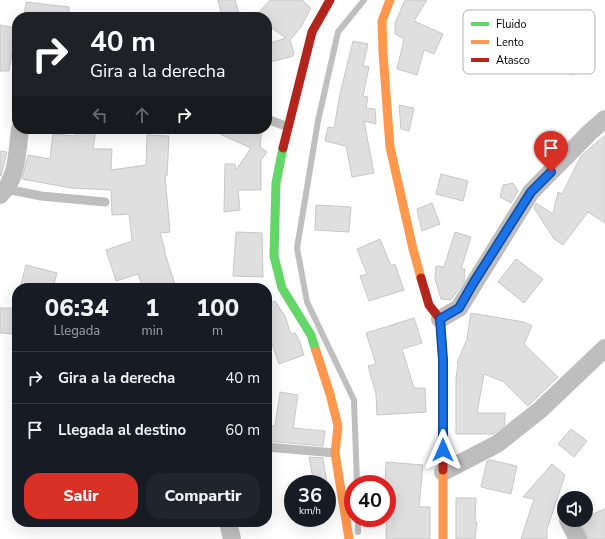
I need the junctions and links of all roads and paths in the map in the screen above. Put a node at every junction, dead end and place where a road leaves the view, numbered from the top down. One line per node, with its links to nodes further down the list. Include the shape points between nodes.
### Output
1 (330, 0): 5 (street, via 312,32)
2 (390, 0): 9 (street, via 382,21 382,53 390,147 412,249 429,305)
3 (605, 119): 9 (street, via 531,192 459,308)
4 (272, 121): 5 (lane)
5 (288, 127): 12 (street, via 276,183 274,256 282,288 311,334 330,394 338,426)
6 (19, 134): 7 (street, via 13,175)
7 (3, 192): 8 (lane)
8 (106, 202)
9 (440, 319): 13 (street, via 443,360)
10 (605, 348): 13 (street, via 540,410 497,444)
11 (272, 447): 12 (lane)
12 (335, 453): 17 (street)
13 (443, 472): 18 (street)
14 (229, 527): 16 (street)
15 (572, 527): 19 (street)
16 (232, 539)
17 (349, 539)
18 (443, 539)
19 (578, 539)

